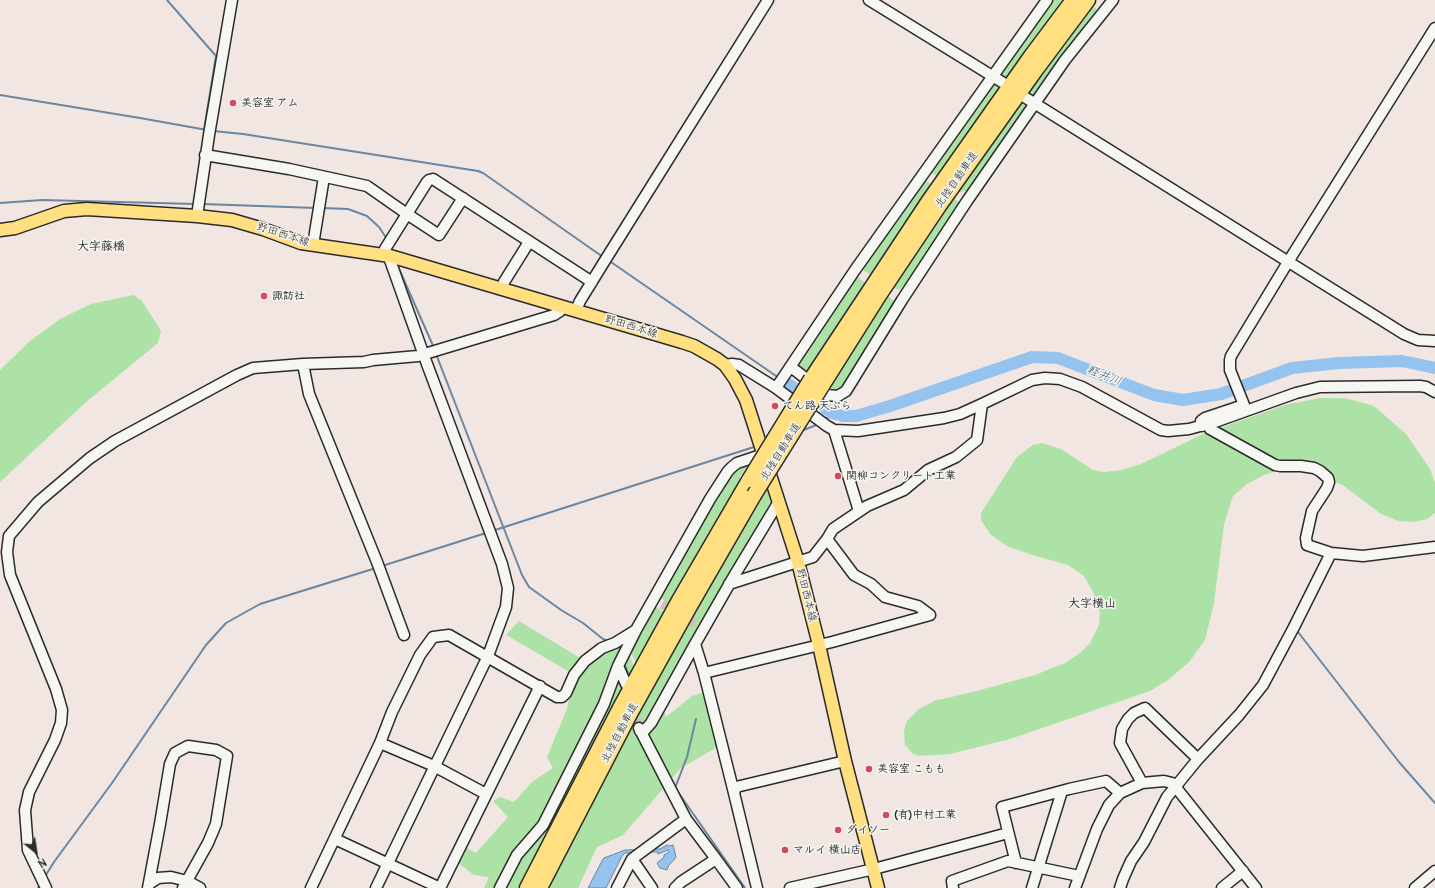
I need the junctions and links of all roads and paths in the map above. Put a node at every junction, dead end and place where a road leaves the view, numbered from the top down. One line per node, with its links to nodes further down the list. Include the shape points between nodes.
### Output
1 (232, 0): 12 (street)
2 (768, 0): 22 (street)
3 (869, 0): 9 (street)
4 (1047, 0): 9 (street)
5 (1073, 0): 32 (highway, 北陸自動車道, via 928,202)
6 (1088, 0): 32 (highway, 北陸自動車道, via 939,206)
7 (1114, 0): 11 (street)
8 (1435, 28): 21 (street)
9 (992, 76): 10 (street); 30 (street, via 855,270)
10 (1002, 82)
11 (1030, 101): 21 (street); 30 (street, via 846,391 838,396 827,395)
12 (205, 155): 13 (street); 15 (street)
13 (324, 177): 16 (street, via 367,186); 19 (street)
14 (463, 198): 16 (street, via 431,179); 16 (street, via 439,235); 18 (street)
15 (197, 208): 17 (main road, 野田西本線, via 78,209); 19 (main road, 野田西本線)
16 (407, 214): 20 (street, via 385,249)
17 (0, 230)
18 (529, 242): 22 (street); 23 (street)
19 (313, 245): 20 (main road, 野田西本線)
20 (387, 255): 23 (main road, 野田西本線); 27 (street)
21 (1288, 262): 26 (street, via 1404,334 1418,340); 35 (street, via 1231,356 1230,370)
22 (592, 282): 25 (street)
23 (502, 289): 24 (main road, 野田西本線)
24 (562, 306): 25 (main road, 野田西本線); 27 (street, via 554,315)
25 (576, 310): 29 (main road, 野田西本線, via 694,346)
26 (1435, 341)
27 (424, 354): 28 (street, via 364,362); 53 (street, via 502,564 508,588 506,607)
28 (303, 364): 50 (street, via 309,394); 80 (street, via 253,368 115,441 90,458 38,502 9,536 7,552 10,575 62,710 57,734 29,792 25,810 28,850)
29 (725, 365): 31 (street, via 739,365); 39 (main road, 野田西本線, via 744,396)
30 (791, 367): 31 (street)
31 (780, 383): 38 (street)
32 (816, 383): 88 (highway, 北陸自動車道, bridge, via 749,480 678,602); 89 (highway, 北陸自動車道, bridge, via 631,712)
33 (1435, 392): 34 (street, via 1426,387 1398,385 1320,387)
34 (1296, 393): 35 (street, via 1292,387); 37 (street)
35 (1242, 402): 37 (street, via 1226,412 1205,418 1201,421)
36 (982, 404): 37 (street, via 1032,380 1052,378 1082,387 1161,430 1175,431); 38 (street, via 944,418 858,431); 41 (street, via 977,440 956,457 928,470 904,490)
37 (1205, 425): 44 (street, via 1275,465 1314,468 1328,478 1327,488 1312,511 1305,542)
38 (830, 428): 41 (street)
39 (764, 454): 40 (main road, 野田西本線); 47 (street, via 737,463 728,471)
40 (778, 503): 45 (main road, 野田西本線); 46 (street)
41 (859, 511): 42 (street, via 833,529)
42 (827, 539): 45 (street, via 813,557); 52 (street, via 854,575 871,584 885,597 918,606 930,615)
43 (1435, 547): 44 (street, via 1362,556)
44 (1331, 553): 59 (street, via 1263,684 1239,715)
45 (798, 562): 46 (street); 52 (main road, 野田西本線)
46 (729, 584): 51 (street, via 699,626)
47 (652, 599): 48 (street); 49 (street)
48 (662, 604)
49 (636, 630): 54 (street); 57 (street, via 596,652 574,674 562,697 557,697)
50 (404, 635)
51 (695, 644): 55 (street); 68 (street, via 645,727)
52 (819, 645): 55 (street); 60 (main road, 野田西本線)
53 (488, 656): 57 (street); 58 (street, via 449,635 433,637 420,654); 61 (street)
54 (619, 664): 56 (street); 87 (street, via 604,704 543,825 517,855)
55 (704, 673): 65 (street)
56 (626, 684)
57 (540, 686): 67 (street)
58 (380, 743): 61 (street); 70 (street)
59 (1198, 759): 62 (street, via 1145,708 1128,719 1122,729 1120,743); 63 (street)
60 (845, 761): 65 (street, via 738,786); 76 (main road, 野田西本線)
61 (434, 766): 67 (street); 74 (street)
62 (1142, 783): 63 (street, via 1164,781); 66 (street)
63 (1176, 786): 77 (street); 100 (street, via 1167,797 1144,842 1131,861)
64 (1062, 791): 66 (street, via 1106,781); 69 (street, via 1002,807); 75 (street)
65 (734, 793): 94 (street)
66 (1120, 793): 79 (street, via 1109,805 1096,829)
67 (486, 794): 86 (street)
68 (686, 819): 71 (street); 72 (street)
69 (1008, 833): 73 (street); 76 (street)
70 (335, 839): 74 (street); 84 (street)
71 (632, 859): 90 (street); 91 (street)
72 (716, 859): 92 (street); 93 (street)
73 (1016, 863): 75 (street); 97 (street, via 1008,861 952,881)
74 (388, 864): 85 (street); 86 (street)
75 (1038, 868): 79 (street); 98 (street)
76 (874, 869): 95 (street); 96 (main road, 野田西本線)
77 (1243, 871): 101 (street); 102 (street)
78 (1435, 871): 103 (street)
79 (1079, 876): 99 (street)
80 (44, 884)
81 (185, 884): 82 (street, via 171,877 158,878); 82 (street, via 216,824 227,756 216,750 188,746 175,753 170,764); 83 (street)
82 (148, 886)
83 (200, 888)
84 (311, 888)
85 (376, 888)
86 (440, 888)
87 (500, 888)
88 (527, 888)
89 (540, 888)
90 (617, 888)
91 (652, 888)
92 (675, 888)
93 (737, 888)
94 (757, 888)
95 (790, 888)
96 (878, 888)
97 (953, 888)
98 (1032, 888)
99 (1075, 888)
100 (1120, 888)
101 (1222, 888)
102 (1256, 888)
103 (1415, 888)

